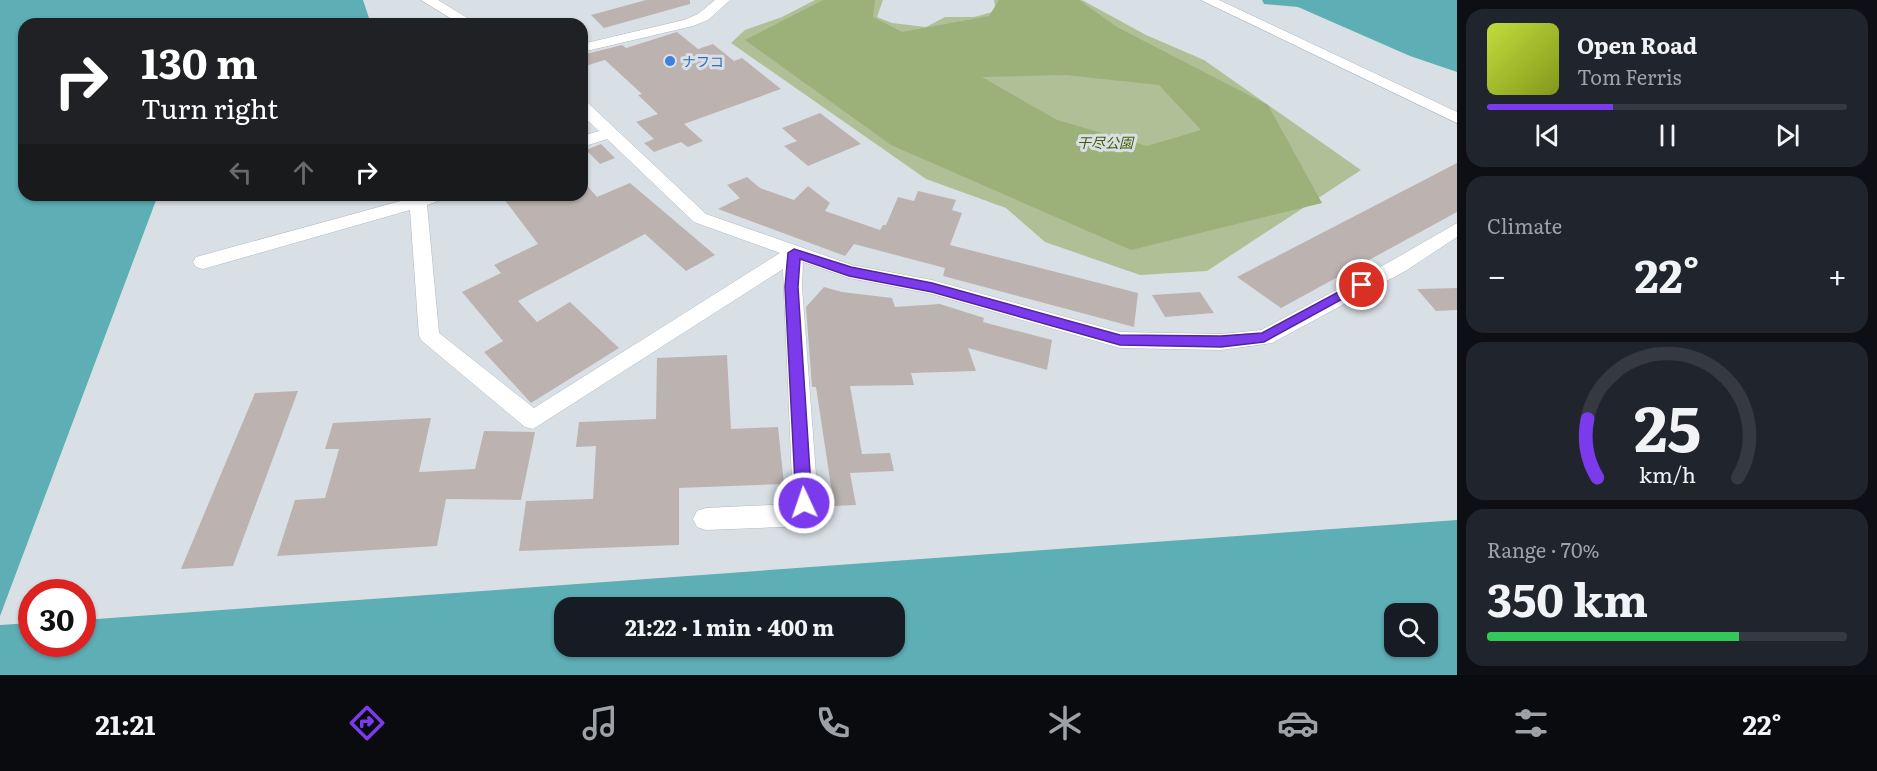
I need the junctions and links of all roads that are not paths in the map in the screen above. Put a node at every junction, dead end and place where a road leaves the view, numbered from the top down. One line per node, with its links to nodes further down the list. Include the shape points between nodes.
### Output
1 (428, 0): 4 (street)
2 (723, 0): 5 (street, via 703,17 688,23)
3 (1208, 0): 7 (street)
4 (460, 18)
5 (588, 47)
6 (588, 112): 8 (street)
7 (1457, 118)
8 (610, 132): 9 (street); 13 (street, via 700,218)
9 (588, 140)
10 (410, 201): 14 (street)
11 (417, 201): 13 (street, via 429,336 533,420)
12 (1457, 229): 13 (street, via 1400,265 1264,337 1221,342 1120,340 932,287 849,272)
13 (794, 253): 15 (street, via 792,287 806,515)
14 (203, 262)
15 (706, 519)

